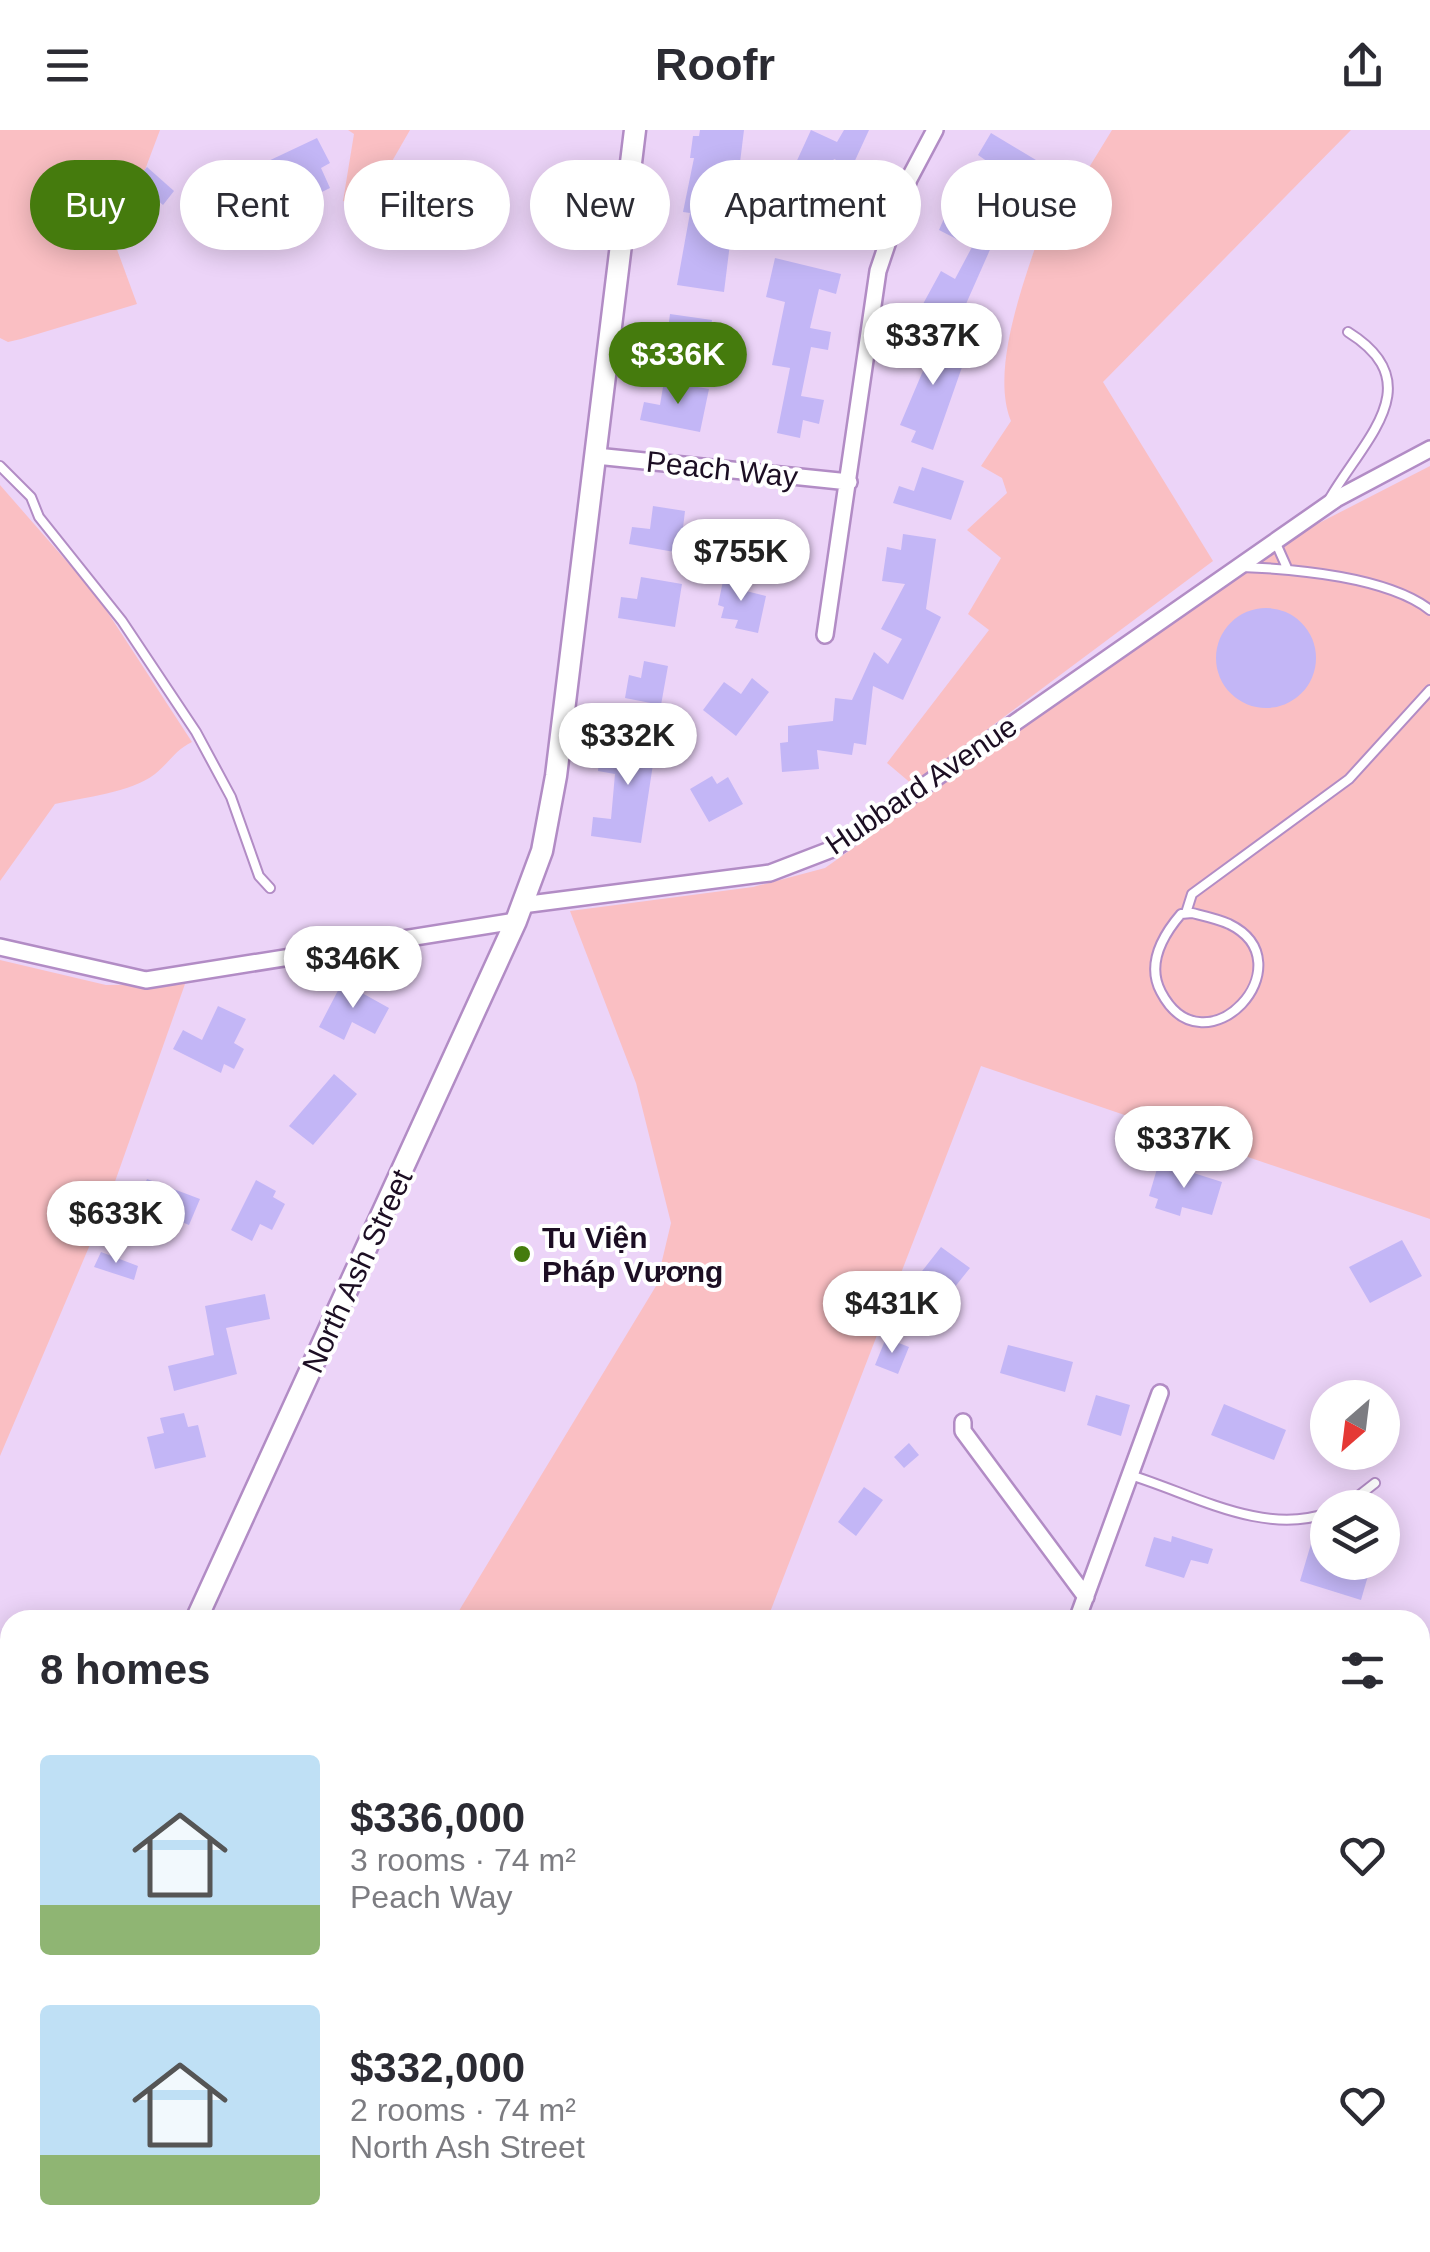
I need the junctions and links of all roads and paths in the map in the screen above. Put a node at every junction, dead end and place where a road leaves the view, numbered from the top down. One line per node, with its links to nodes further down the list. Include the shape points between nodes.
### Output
1 (634, 130): 7 (main road, North Ash Street)
2 (936, 130): 9 (street, via 909,180 878,271)
3 (1348, 332): 4 (lane)
4 (1388, 358)
5 (1385, 435): 10 (lane)
6 (1430, 449): 10 (street, Hubbard Avenue)
7 (596, 456): 9 (street, Peach Way); 18 (main road, North Ash Street, via 556,776 542,850)
8 (0, 466): 17 (lane, via 31,496 196,732)
9 (849, 482): 15 (street)
10 (1325, 506): 11 (street, Hubbard Avenue)
11 (1275, 541): 12 (street, Hubbard Avenue); 13 (lane)
12 (1238, 566): 13 (lane); 18 (street, Hubbard Avenue, via 836,848 770,873)
13 (1288, 568): 14 (lane, via 1404,594)
14 (1430, 610)
15 (824, 634)
16 (1430, 690): 19 (lane, via 1349,779 1192,894)
17 (270, 888)
18 (519, 913): 20 (street, Hubbard Avenue, via 146,980); 28 (main road, North Ash Street)
19 (1186, 913): 19 (lane, via 1231,924 1256,955 1252,994 1222,1020 1182,1016 1157,985 1156,956 1170,927)
20 (0, 947)
21 (1160, 1393): 23 (street)
22 (964, 1422): 27 (street, via 964,1431)
23 (1130, 1474): 26 (lane, via 1264,1520); 27 (street)
24 (1375, 1483): 25 (lane)
25 (1366, 1490)
26 (1310, 1518)
27 (1086, 1596): 29 (street)
28 (201, 1610)
29 (1081, 1610)

